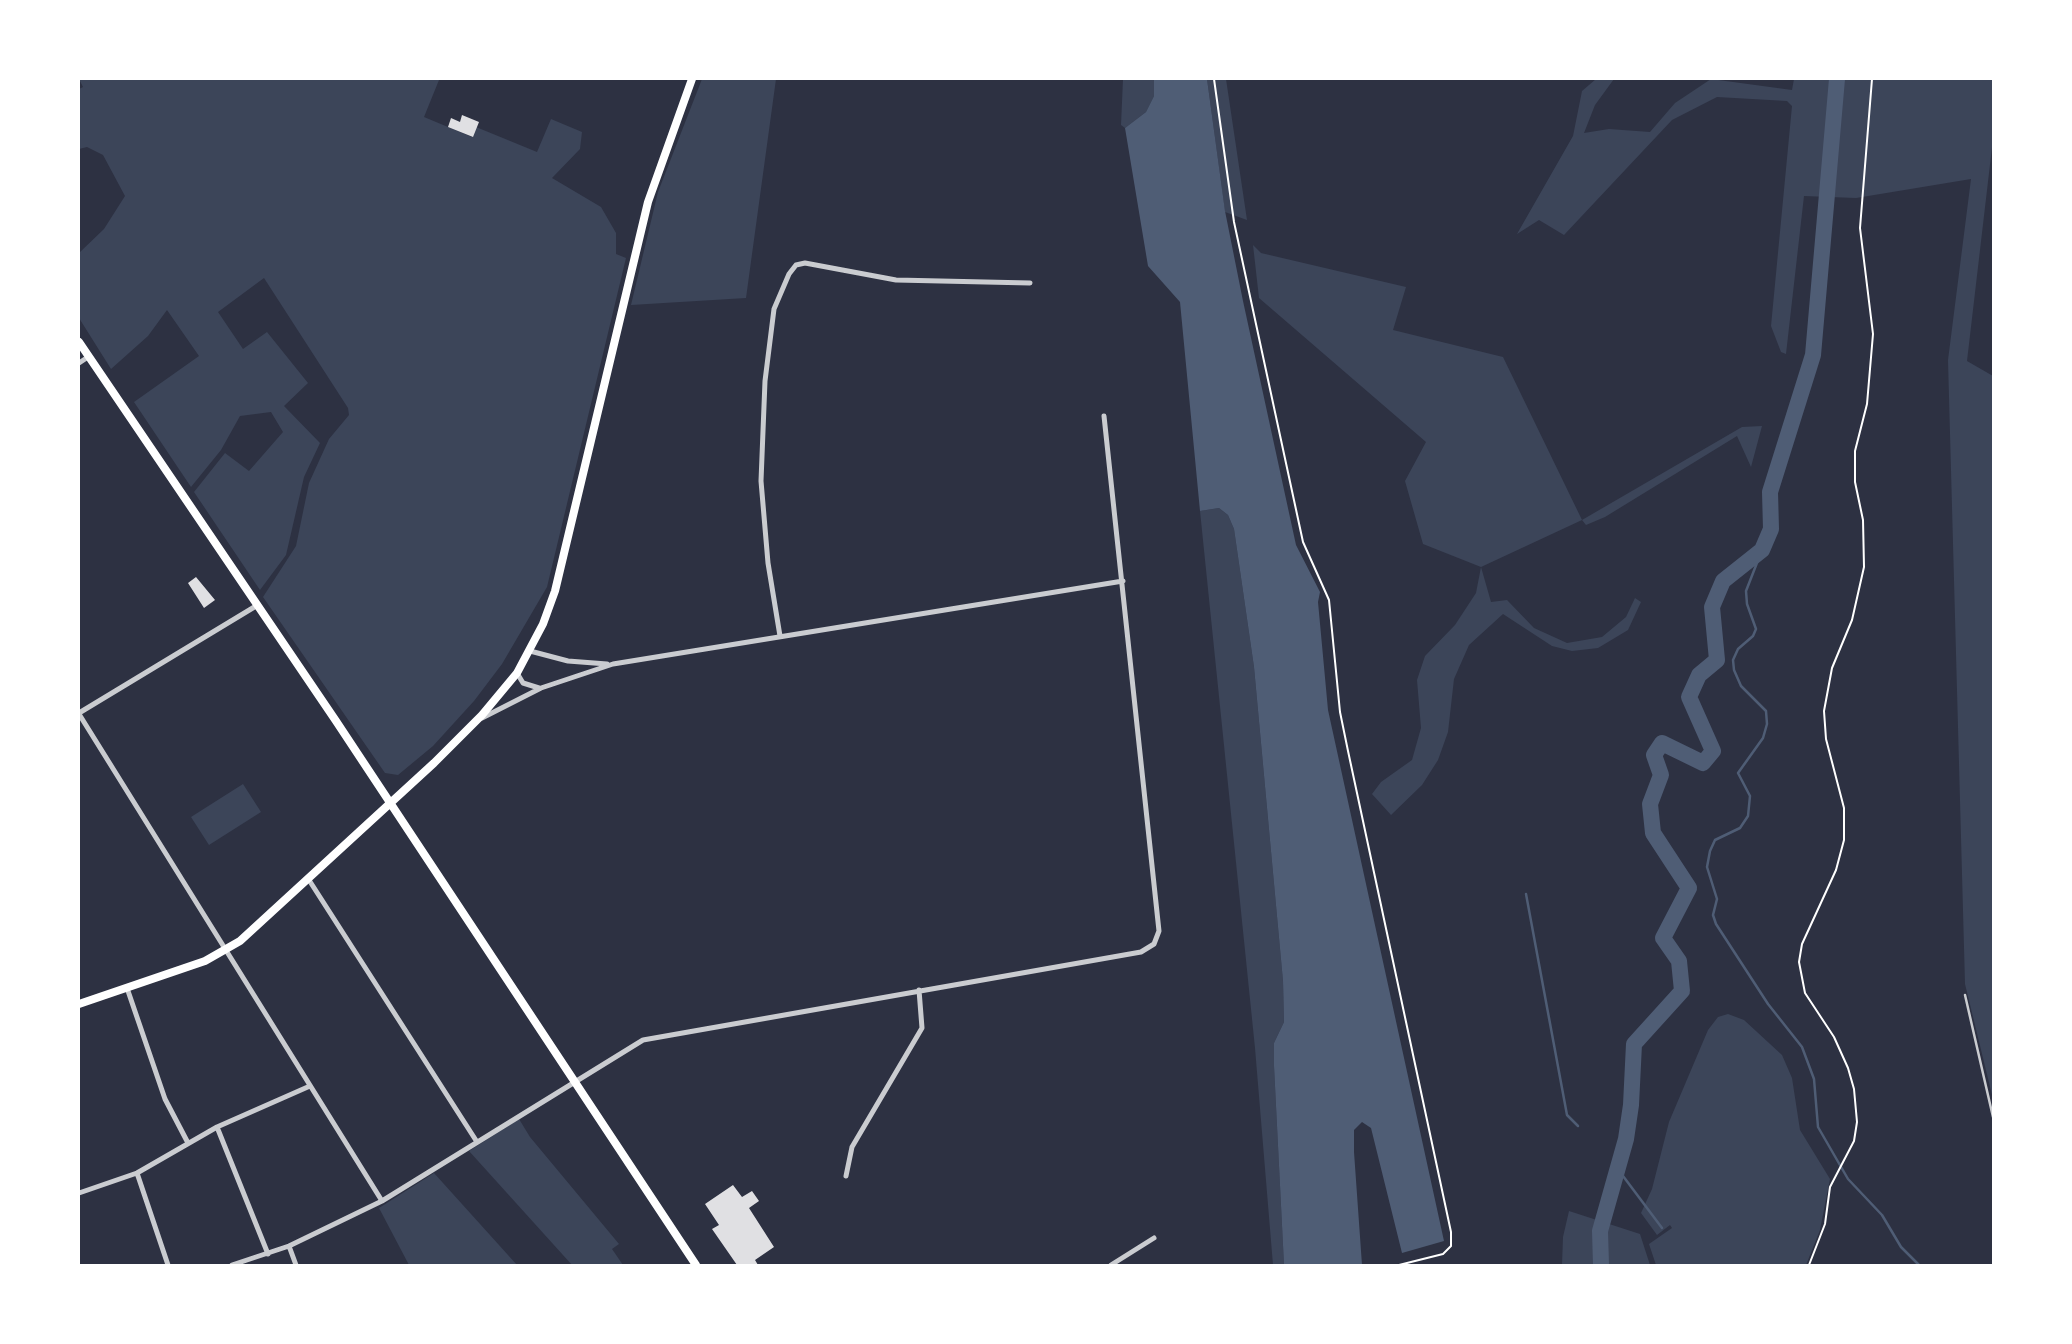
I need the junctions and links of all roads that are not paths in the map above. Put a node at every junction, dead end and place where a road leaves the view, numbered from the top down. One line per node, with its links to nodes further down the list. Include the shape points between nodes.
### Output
1 (692, 79): 10 (main road, via 648,202 555,591)
2 (1030, 283): 9 (street, via 896,280 806,263 796,265 789,274 774,309 765,381 761,481)
3 (79, 342): 4 (main road)
4 (88, 357): 5 (street); 8 (main road)
5 (79, 363)
6 (1104, 416): 7 (street)
7 (1123, 581): 9 (street); 20 (street, via 1160,931 1154,944 1141,952)
8 (256, 606): 14 (street); 16 (main road)
9 (780, 636): 11 (street)
10 (530, 651): 11 (street, via 568,662); 12 (main road)
11 (613, 664): 13 (street)
12 (517, 673): 13 (street, via 523,683); 15 (main road)
13 (541, 688): 15 (street)
14 (79, 714): 18 (street)
15 (475, 722): 16 (main road)
16 (390, 803): 17 (main road); 23 (main road)
17 (309, 880): 18 (main road); 27 (street)
18 (227, 949): 19 (main road); 24 (street)
19 (127, 988): 22 (main road); 28 (street, via 165,1099)
20 (919, 990): 23 (street, via 654,1036); 30 (street, via 922,1028 852,1147)
21 (1965, 995): 25 (lane)
22 (79, 1004)
23 (573, 1082): 27 (street); 39 (main road)
24 (310, 1086): 26 (street); 32 (street)
25 (1993, 1117)
26 (217, 1127): 28 (street); 35 (street)
27 (477, 1142): 32 (street)
28 (188, 1143): 29 (street)
29 (137, 1173): 31 (street); 36 (street)
30 (846, 1176)
31 (79, 1193)
32 (382, 1201): 34 (street)
33 (1154, 1238): 40 (street)
34 (289, 1246): 35 (street); 38 (street)
35 (268, 1254): 37 (street)
36 (167, 1265)
37 (232, 1265)
38 (296, 1265)
39 (696, 1265)
40 (1111, 1265)

